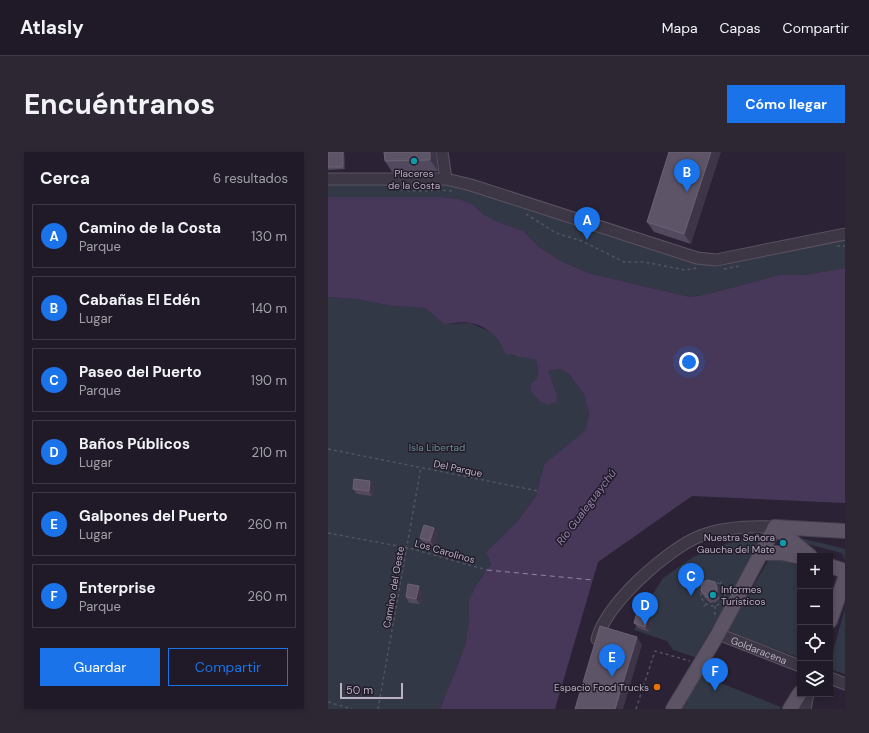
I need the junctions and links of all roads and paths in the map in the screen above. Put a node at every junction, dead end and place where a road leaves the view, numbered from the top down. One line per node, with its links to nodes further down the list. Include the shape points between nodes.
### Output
1 (442, 152): 3 (street)
2 (328, 179): 3 (street)
3 (446, 179): 4 (street, via 697,258 726,259)
4 (845, 234)
5 (328, 449): 6 (path, Del Parque)
6 (421, 467): 7 (path, Del Parque); 11 (path, Camino del Oeste)
7 (538, 491)
8 (776, 527): 9 (main road); 12 (main road); 13 (main road); 27 (street, via 720,530 684,544 660,561 617,604 603,623)
9 (845, 531)
10 (328, 533): 11 (path, Los Carolinos)
11 (407, 547): 16 (path, Los Carolinos); 36 (path, Camino del Oeste)
12 (763, 553): 14 (main road); 26 (main road)
13 (806, 553)
14 (797, 556)
15 (833, 567): 17 (main road)
16 (487, 570)
17 (845, 571)
18 (845, 578): 25 (main road)
19 (723, 580): 20 (path)
20 (720, 584): 22 (path, via 710,583); 23 (path, via 725,592 724,599 715,606)
21 (700, 585): 22 (path)
22 (703, 587): 23 (path, via 701,595)
23 (706, 603): 24 (path)
24 (704, 607)
25 (833, 612)
26 (718, 634): 28 (main road); 29 (street, Goldaracena)
27 (594, 648)
28 (699, 664): 37 (path, via 655,650); 38 (main road)
29 (797, 665)
30 (833, 679): 31 (street)
31 (845, 684)
32 (798, 697): 39 (main road)
33 (807, 697): 40 (street)
34 (328, 702): 35 (path)
35 (352, 709)
36 (378, 709)
37 (636, 709)
38 (673, 709)
39 (790, 709)
40 (805, 709)

